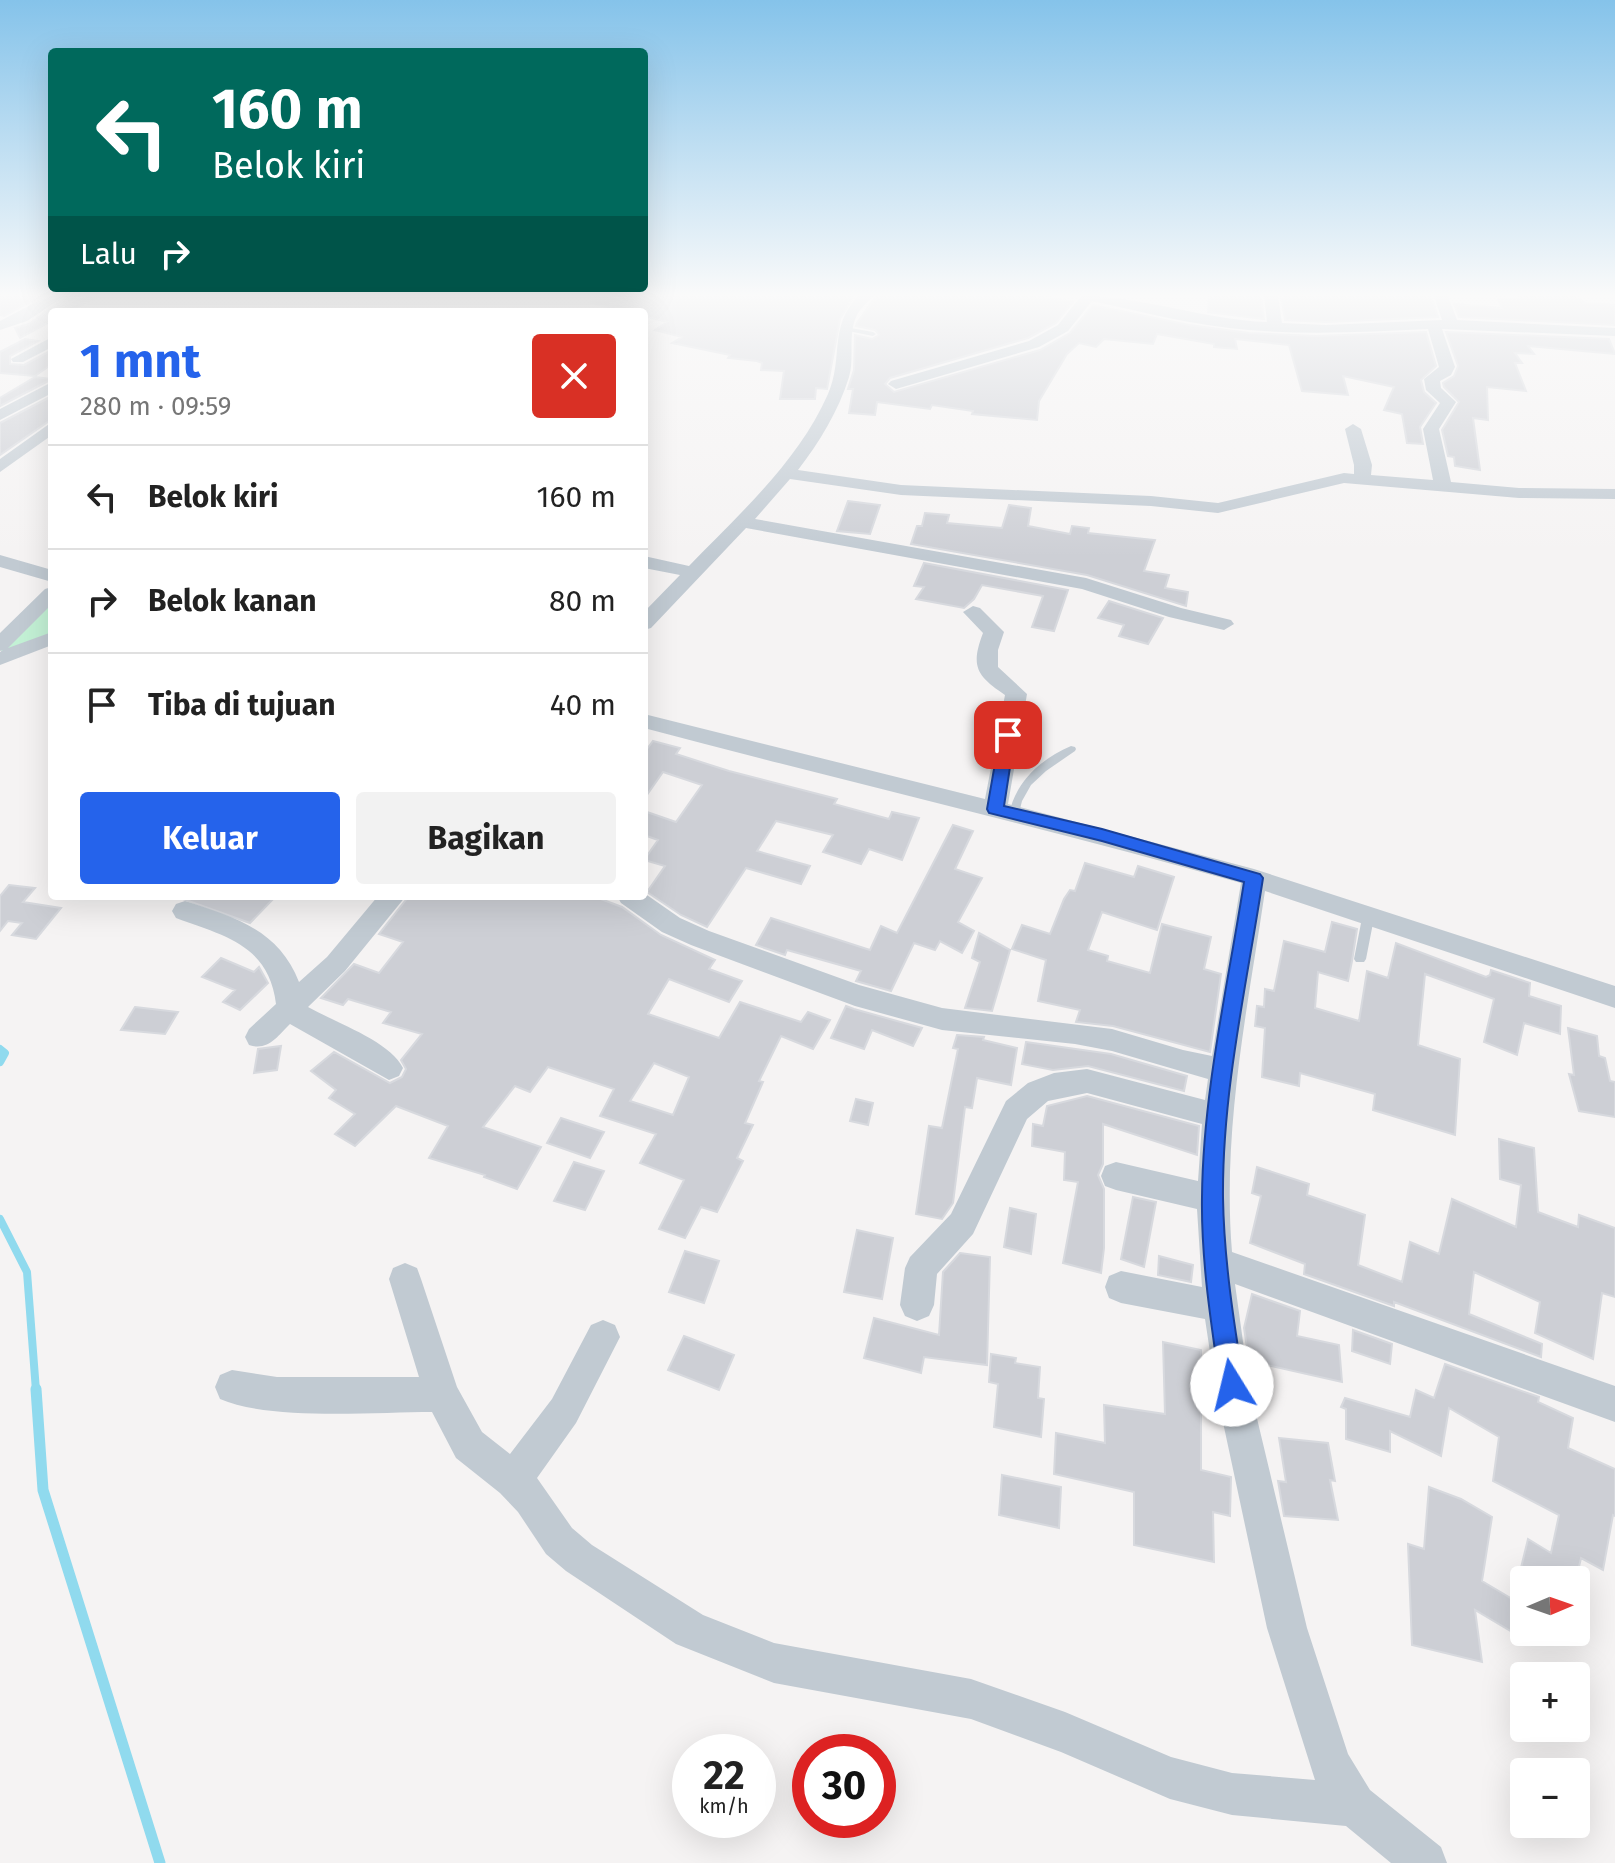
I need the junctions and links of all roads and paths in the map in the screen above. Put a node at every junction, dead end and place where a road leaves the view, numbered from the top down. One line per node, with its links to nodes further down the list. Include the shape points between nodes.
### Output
1 (839, 383): 10 (street, via 807,447)
2 (900, 383): 4 (street)
3 (1433, 383): 12 (street, via 1448,402 1431,429)
4 (896, 384)
5 (48, 389): 6 (street)
6 (0, 415)
7 (1353, 429): 11 (street)
8 (48, 430): 9 (street)
9 (0, 467)
10 (786, 473): 11 (street, via 901,490 1218,508); 14 (street)
11 (1362, 478): 12 (street)
12 (1443, 486): 13 (street)
13 (1615, 494)
14 (741, 522): 17 (street); 22 (street, via 1086,584)
15 (0, 561): 18 (street)
16 (648, 563): 17 (street)
17 (695, 573): 21 (street)
18 (48, 575)
19 (48, 597): 24 (street)
20 (973, 612): 28 (street, via 994,632 986,652 988,668 1016,694)
21 (648, 620)
22 (1224, 624)
23 (48, 640): 25 (street)
24 (0, 645)
25 (0, 659)
26 (648, 722): 28 (street)
27 (1071, 749): 28 (lane, via 1026,779)
28 (1004, 812): 29 (street)
29 (1254, 878): 33 (street); 39 (street)
30 (390, 900): 36 (street)
31 (636, 900): 39 (street, via 692,935 855,995 942,1019 1075,1033)
32 (185, 911): 36 (street, via 247,935 270,951 287,976)
33 (1368, 918): 34 (lane); 35 (street)
34 (1360, 959)
35 (1615, 997)
36 (290, 1008): 37 (street); 38 (street)
37 (259, 1037)
38 (389, 1068)
39 (1226, 1070): 40 (street)
40 (1217, 1116): 42 (street); 46 (street, via 1087,1081 1038,1092 1016,1110 962,1224 921,1268)
41 (1116, 1176): 42 (street)
42 (1212, 1198): 43 (street)
43 (1219, 1263): 47 (street); 51 (street)
44 (405, 1279): 50 (street)
45 (1121, 1287): 47 (street)
46 (917, 1305)
47 (1220, 1306): 53 (street, via 1232,1385 1287,1628 1330,1765)
48 (603, 1337): 52 (street, via 564,1411)
49 (232, 1387): 50 (street, via 277,1394)
50 (442, 1395): 52 (street, via 469,1445)
51 (1615, 1404)
52 (513, 1480): 53 (street, via 559,1541 579,1558 715,1642 774,1663 971,1699 1170,1778 1232,1794)
53 (1355, 1805): 54 (street)
54 (1425, 1863)

